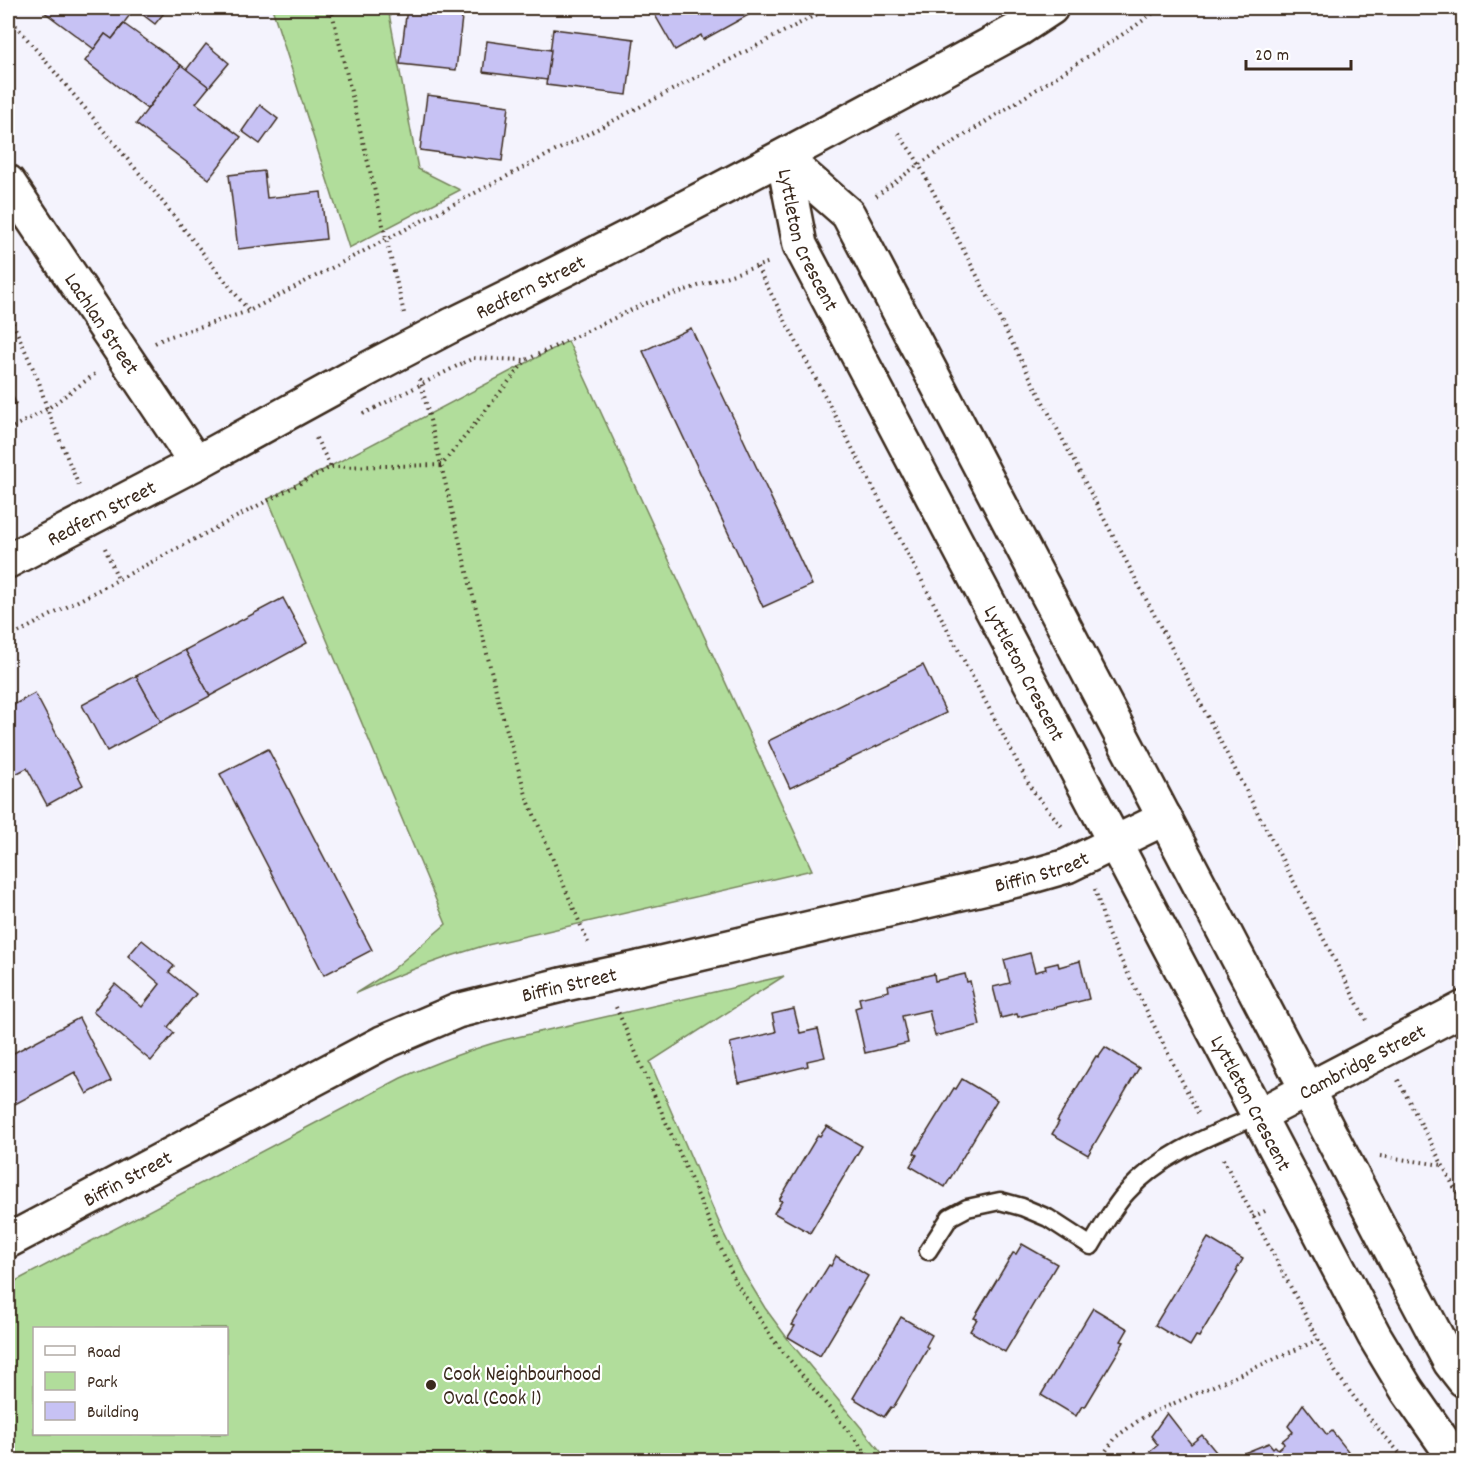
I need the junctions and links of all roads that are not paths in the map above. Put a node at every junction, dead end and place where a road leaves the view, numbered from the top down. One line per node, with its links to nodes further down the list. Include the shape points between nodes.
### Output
1 (1051, 8): 2 (street, Redfern Street)
2 (783, 157): 4 (street, Redfern Street, bridge, via 601,253 452,325); 6 (street, Lyttleton Crescent, via 848,214); 7 (street, Lyttleton Crescent, via 800,245)
3 (8, 182): 4 (street, Lachlan Street)
4 (196, 463): 5 (street, Redfern Street)
5 (8, 561)
6 (1165, 818): 7 (street, Biffin Street); 9 (street, Lyttleton Crescent)
7 (1115, 843): 10 (street, Lyttleton Crescent); 11 (street, Biffin Street, bridge, via 1066,866 1025,878 457,1011 382,1043)
8 (1464, 1008): 9 (street, Cambridge Street)
9 (1308, 1090): 10 (street, Cambridge Street); 13 (street, Lyttleton Crescent, via 1450,1362)
10 (1259, 1115): 12 (lane, via 1210,1135 1159,1163 1126,1192 1091,1246 1048,1218 1000,1201 967,1208 950,1217); 14 (street, Lyttleton Crescent, via 1374,1335)
11 (8, 1241)
12 (928, 1251)
13 (1464, 1380)
14 (1456, 1461)

